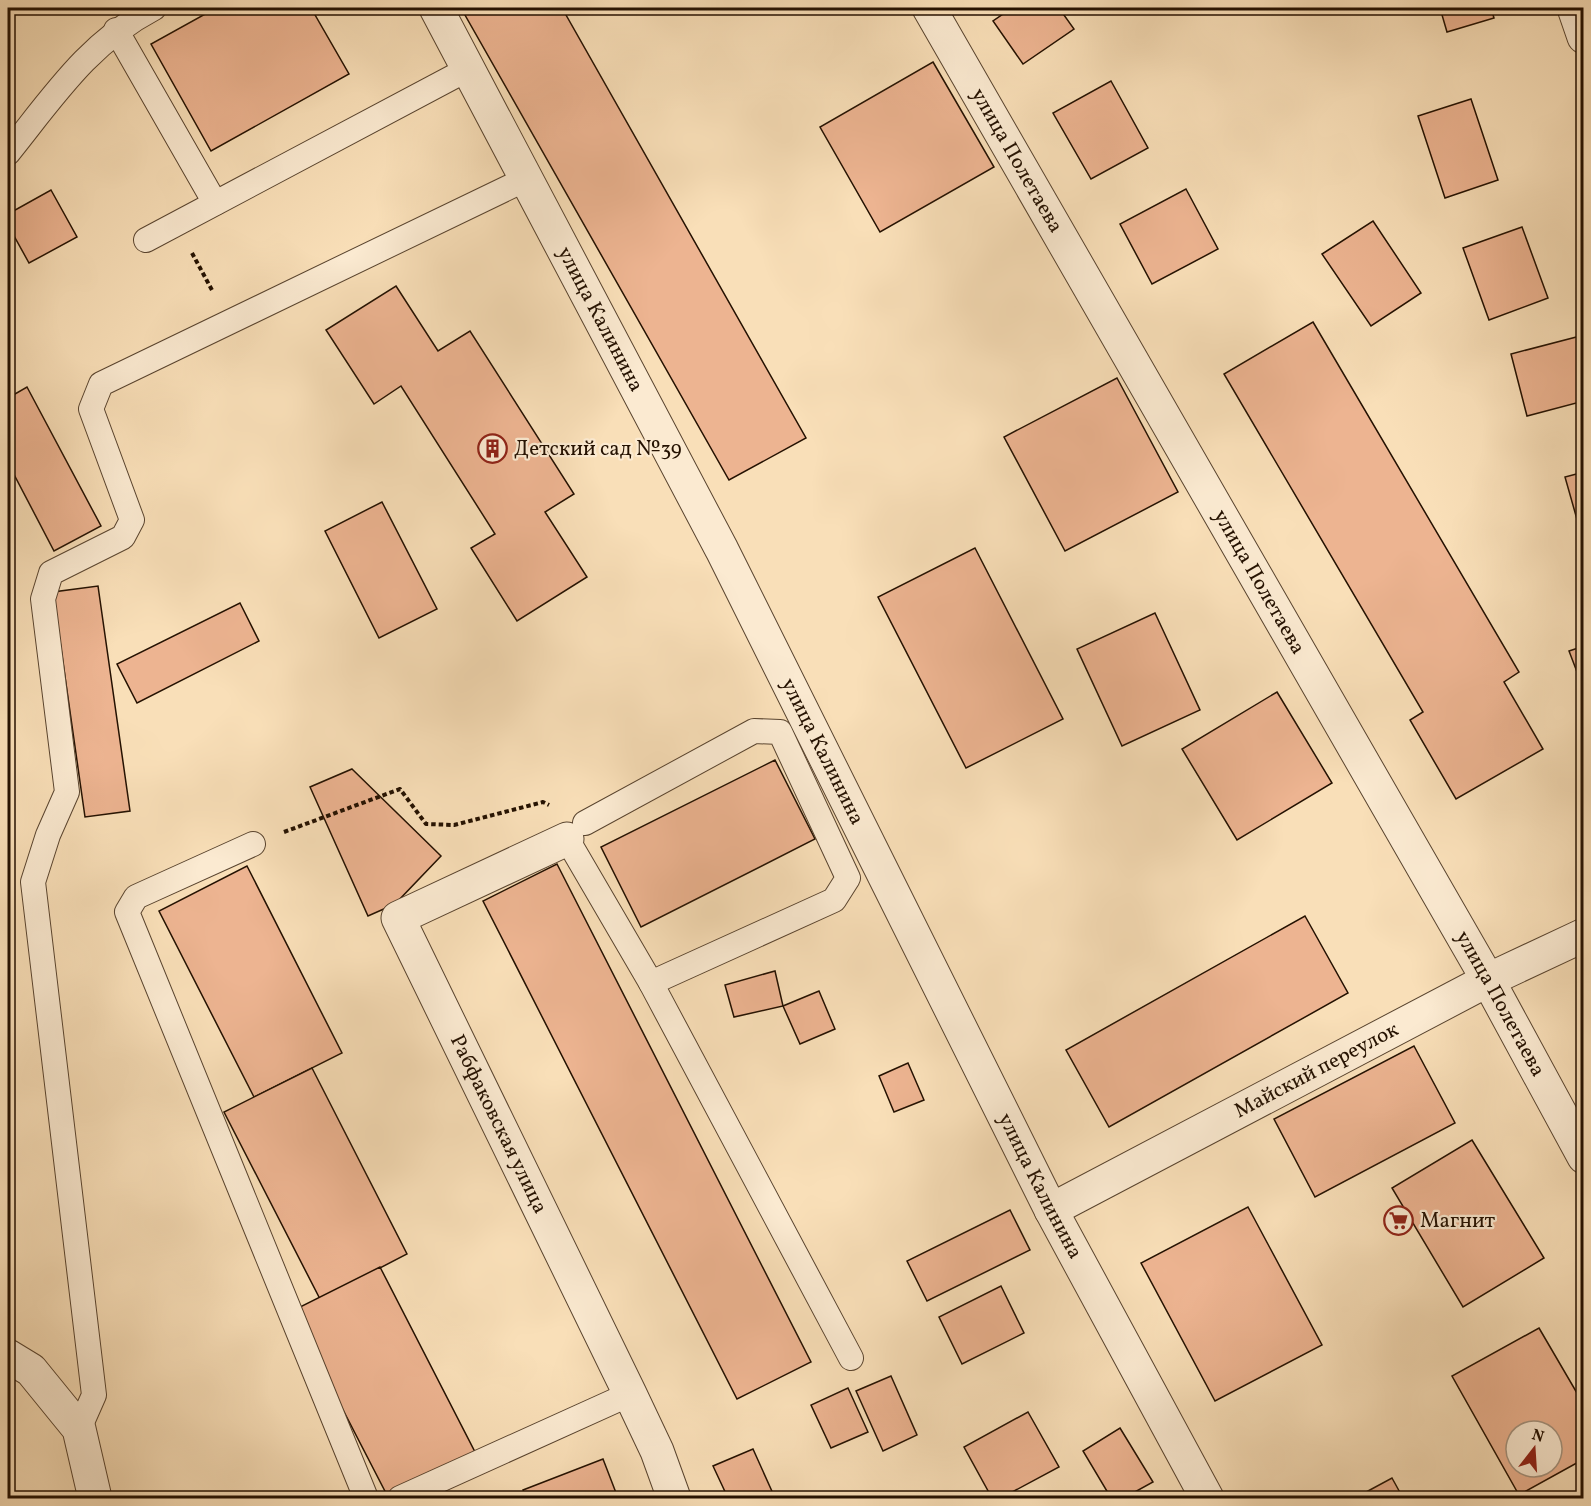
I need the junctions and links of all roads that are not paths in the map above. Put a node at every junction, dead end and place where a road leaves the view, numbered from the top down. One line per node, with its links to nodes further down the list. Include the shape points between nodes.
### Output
1 (154, 8): 5 (lane)
2 (436, 8): 7 (street, улица Калинина)
3 (929, 8): 15 (street, улица Полетаева)
4 (1574, 8): 6 (street)
5 (117, 30): 8 (lane, via 90,52); 10 (lane)
6 (1584, 37)
7 (468, 69): 9 (street, улица Калинина); 10 (lane)
8 (8, 153)
9 (526, 179): 18 (street, улица Калинина, via 722,550); 22 (lane, via 101,384 91,409 132,520 123,537 51,573 43,599 67,792 33,882 94,1395)
10 (215, 203): 11 (lane)
11 (146, 240)
12 (576, 831): 16 (lane); 16 (lane, via 754,731 780,732 848,878 834,900); 21 (street, Рабфаковская улица, via 398,918)
13 (253, 844): 24 (lane, via 136,897 127,912)
14 (1584, 935): 15 (street, Майский переулок)
15 (1488, 980): 17 (street, улица Полетаева); 18 (street, Майский переулок)
16 (651, 983): 20 (lane)
17 (1584, 1157)
18 (1051, 1210): 27 (street, улица Калинина)
19 (8, 1356): 22 (street, via 31,1370)
20 (851, 1358)
21 (630, 1394): 25 (lane); 26 (street, Рабфаковская улица)
22 (79, 1429): 23 (street)
23 (95, 1498)
24 (366, 1498)
25 (400, 1498)
26 (674, 1498)
27 (1207, 1498)

